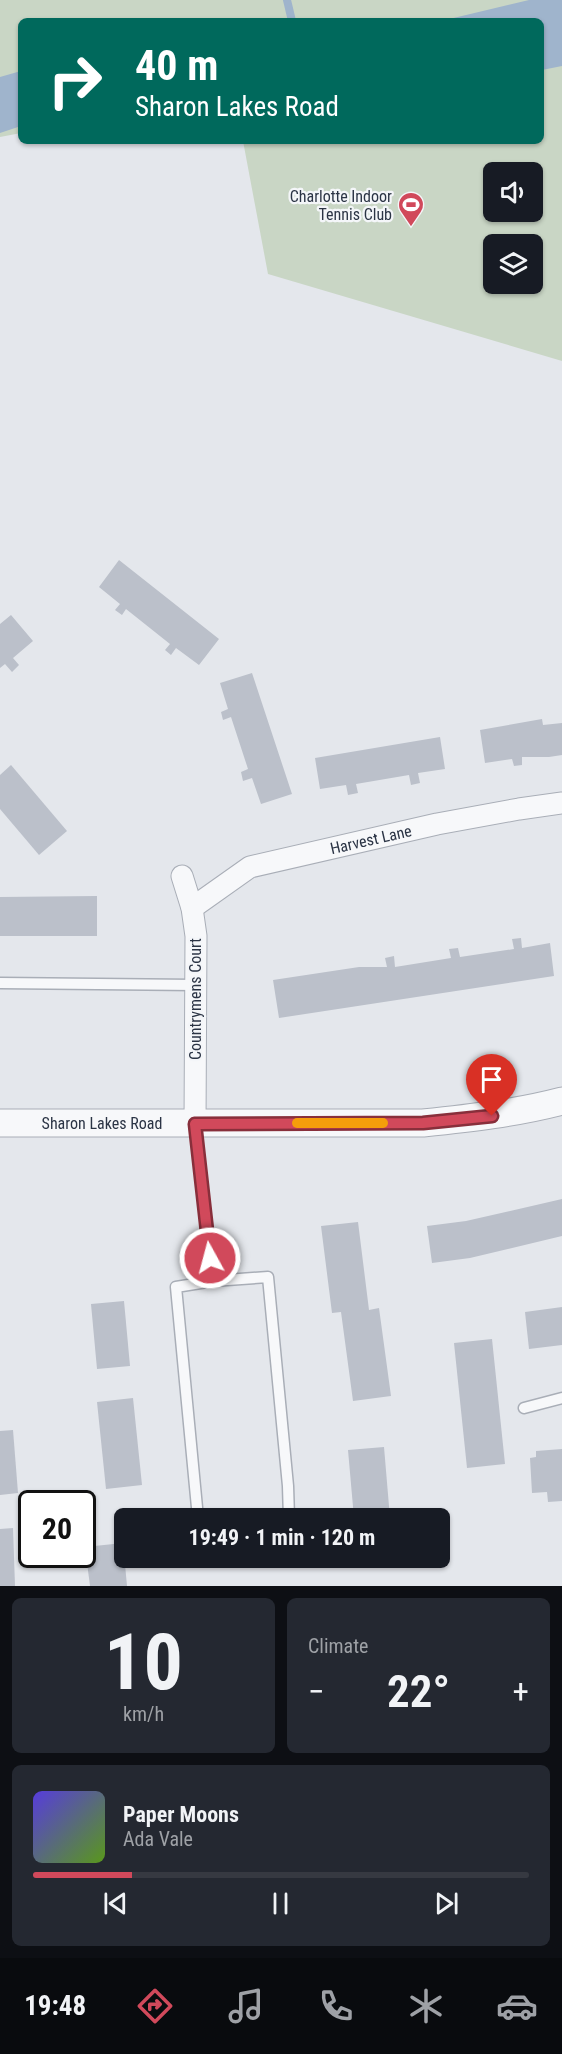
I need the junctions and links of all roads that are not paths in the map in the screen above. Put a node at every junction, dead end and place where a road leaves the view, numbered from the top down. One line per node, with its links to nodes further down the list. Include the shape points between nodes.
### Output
1 (562, 803): 3 (street, Harvest Lane, via 437,824 250,867)
2 (182, 876): 3 (street, Countrymens Court)
3 (192, 908): 5 (street, Countrymens Court)
4 (0, 983): 5 (lane)
5 (195, 985): 8 (street, Countrymens Court)
6 (562, 1101): 8 (street, Sharon Lakes Road, via 492,1116 423,1123)
7 (0, 1124): 8 (street, Sharon Lakes Road)
8 (195, 1124): 9 (lane)
9 (213, 1281): 12 (lane, via 176,1287); 13 (lane, via 268,1277)
10 (562, 1398): 11 (lane)
11 (524, 1408)
12 (197, 1508)
13 (289, 1508)

